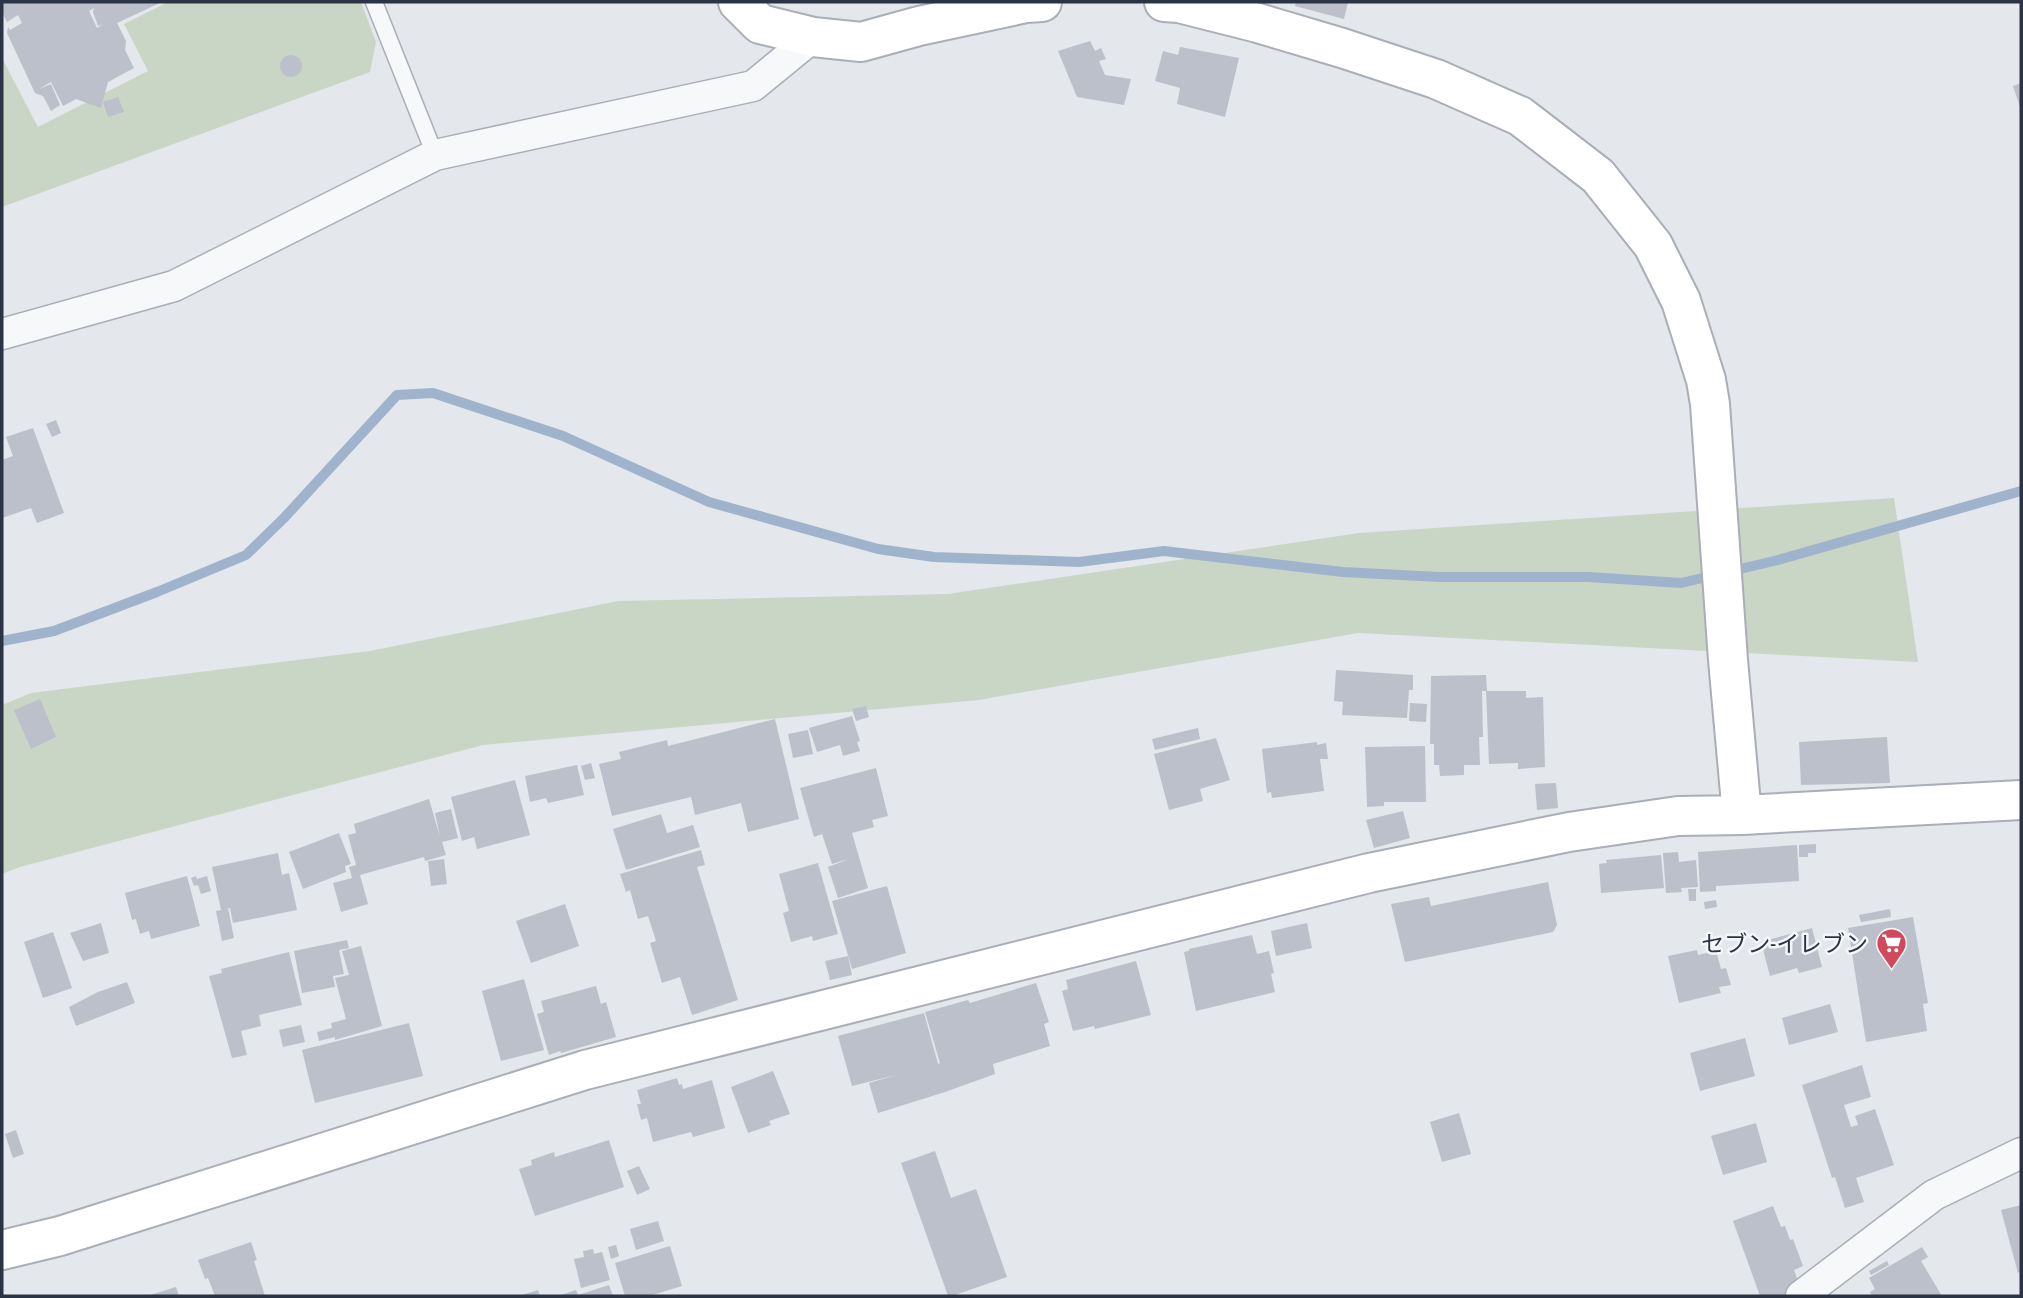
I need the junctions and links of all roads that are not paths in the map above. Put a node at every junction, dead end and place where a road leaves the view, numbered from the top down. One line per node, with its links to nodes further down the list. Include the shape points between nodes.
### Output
1 (374, 2): 6 (lane)
2 (738, 2): 5 (street, via 760,23)
3 (1042, 2): 5 (street, via 861,42)
4 (1164, 2): 9 (street, via 1342,48 1436,79 1520,116 1598,176 1653,244 1681,301 1710,404)
5 (813, 37): 6 (street, via 752,86)
6 (435, 156): 7 (street, via 174,286)
7 (2, 334)
8 (2021, 800): 9 (street)
9 (1742, 815): 11 (street, via 1678,816 1569,832 1356,877 585,1070 60,1236)
10 (2021, 1153): 12 (street, via 1934,1195)
11 (2, 1250)
12 (1801, 1296)

